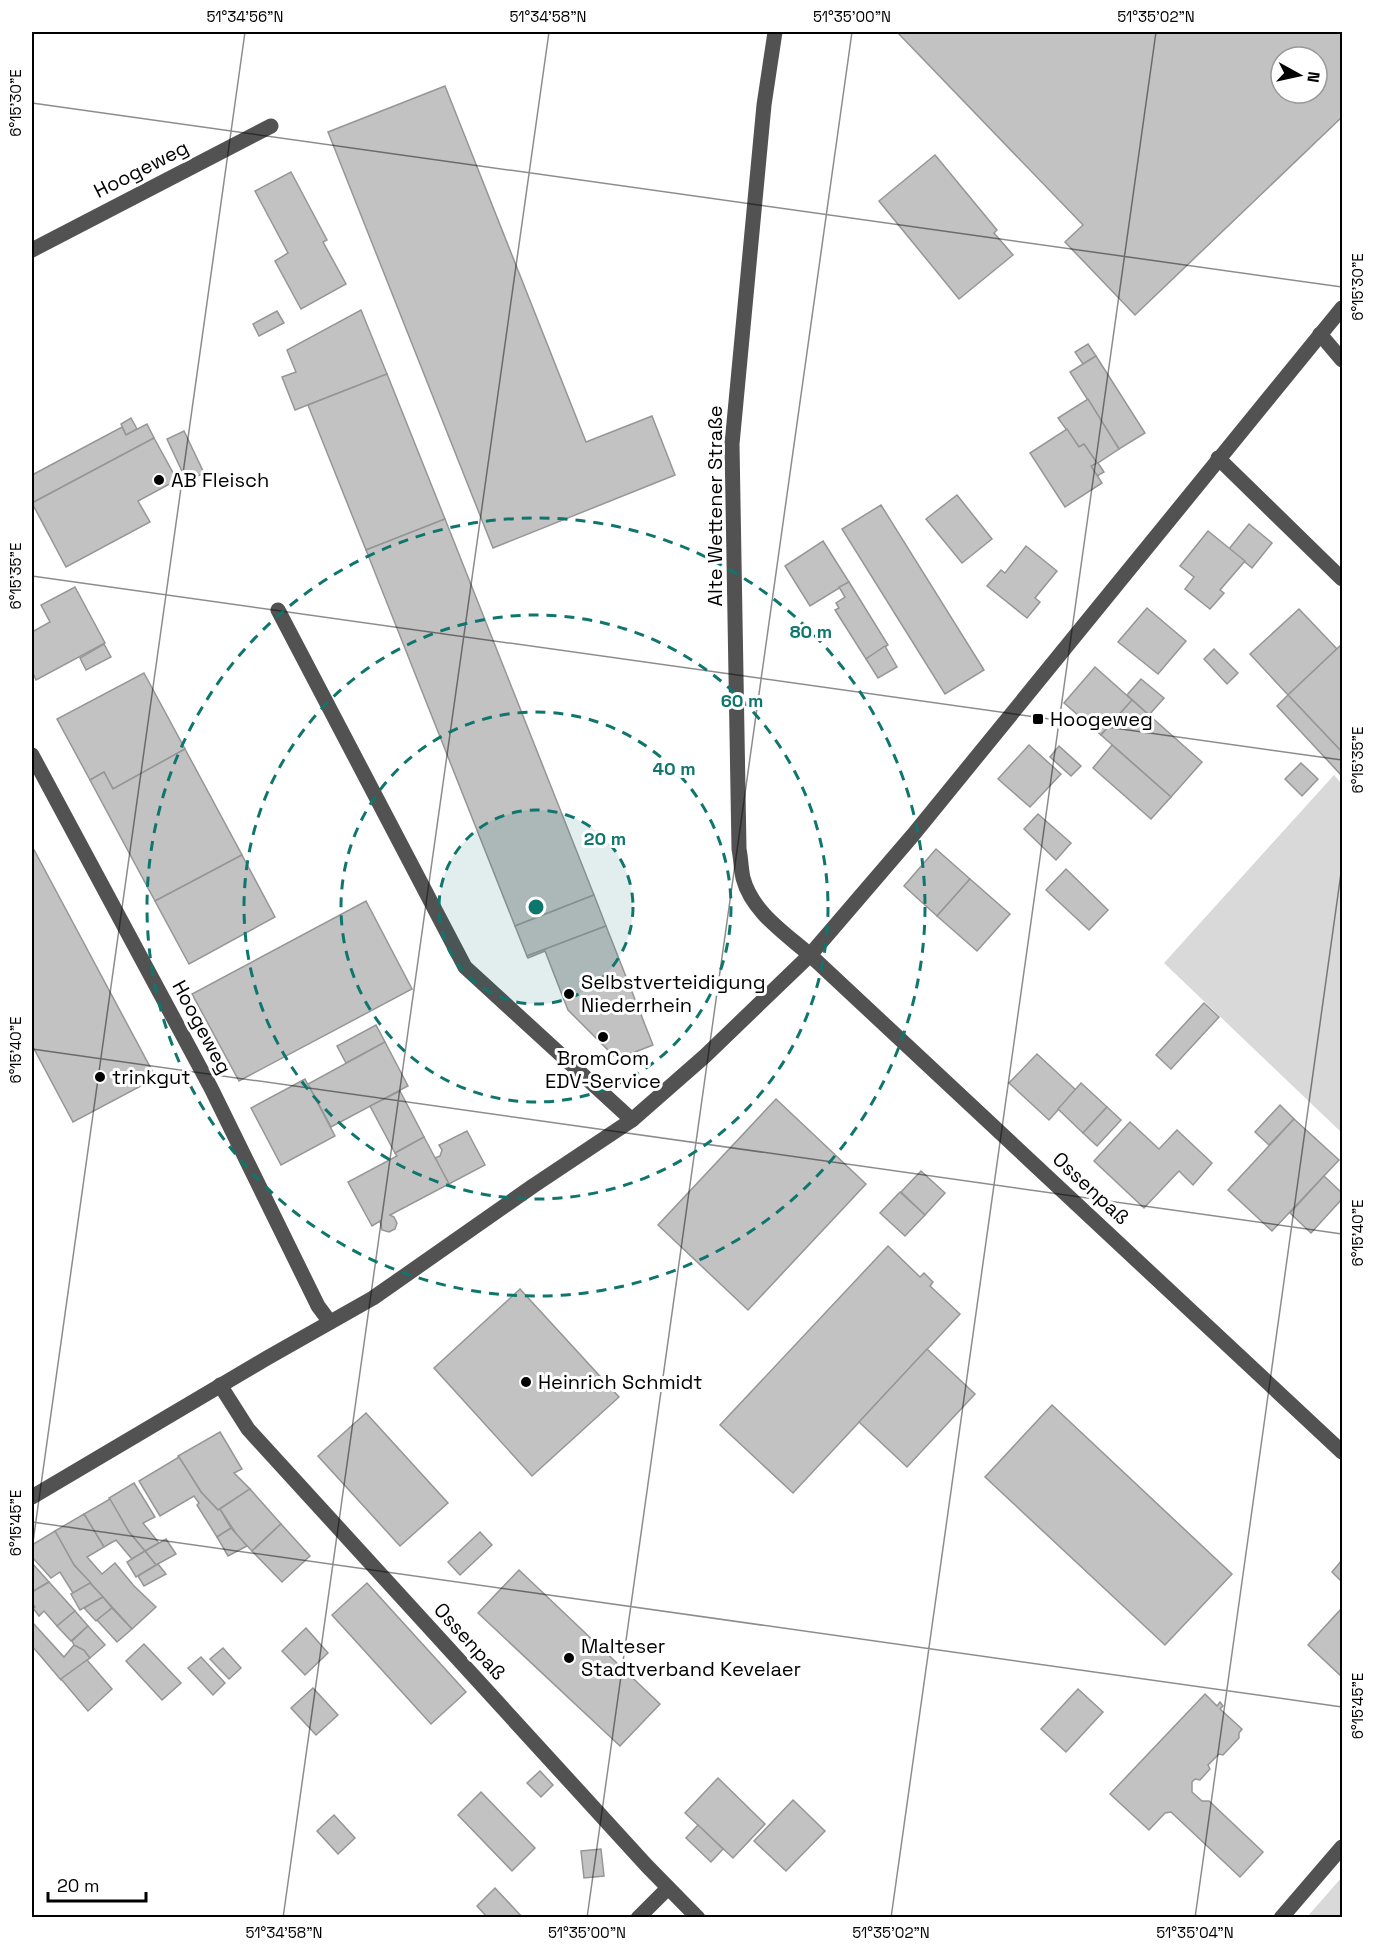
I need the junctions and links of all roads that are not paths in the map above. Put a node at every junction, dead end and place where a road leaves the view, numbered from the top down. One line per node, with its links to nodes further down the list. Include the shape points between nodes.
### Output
1 (775, 32): 11 (street, Alte Wettener Straße, via 764,105 732,444 739,849 743,879 754,903)
2 (271, 126): 3 (street, Hoogeweg)
3 (32, 250)
4 (1342, 308): 5 (street)
5 (1320, 334): 6 (street); 7 (street)
6 (1342, 360)
7 (1218, 459): 8 (street); 11 (street, via 913,835)
8 (1342, 579)
9 (278, 610): 12 (street, via 465,968)
10 (32, 755): 13 (street, Hoogeweg, via 211,1088 318,1306)
11 (810, 955): 12 (street); 15 (street, Ossenpaß)
12 (632, 1120): 13 (street, via 373,1298)
13 (330, 1322): 14 (street)
14 (220, 1385): 16 (street); 18 (street, Ossenpaß, via 248,1429)
15 (1342, 1452)
16 (32, 1497)
17 (1342, 1846): 21 (street)
18 (668, 1888): 19 (street); 20 (street, Ossenpaß)
19 (638, 1917)
20 (698, 1917)
21 (1281, 1917)

